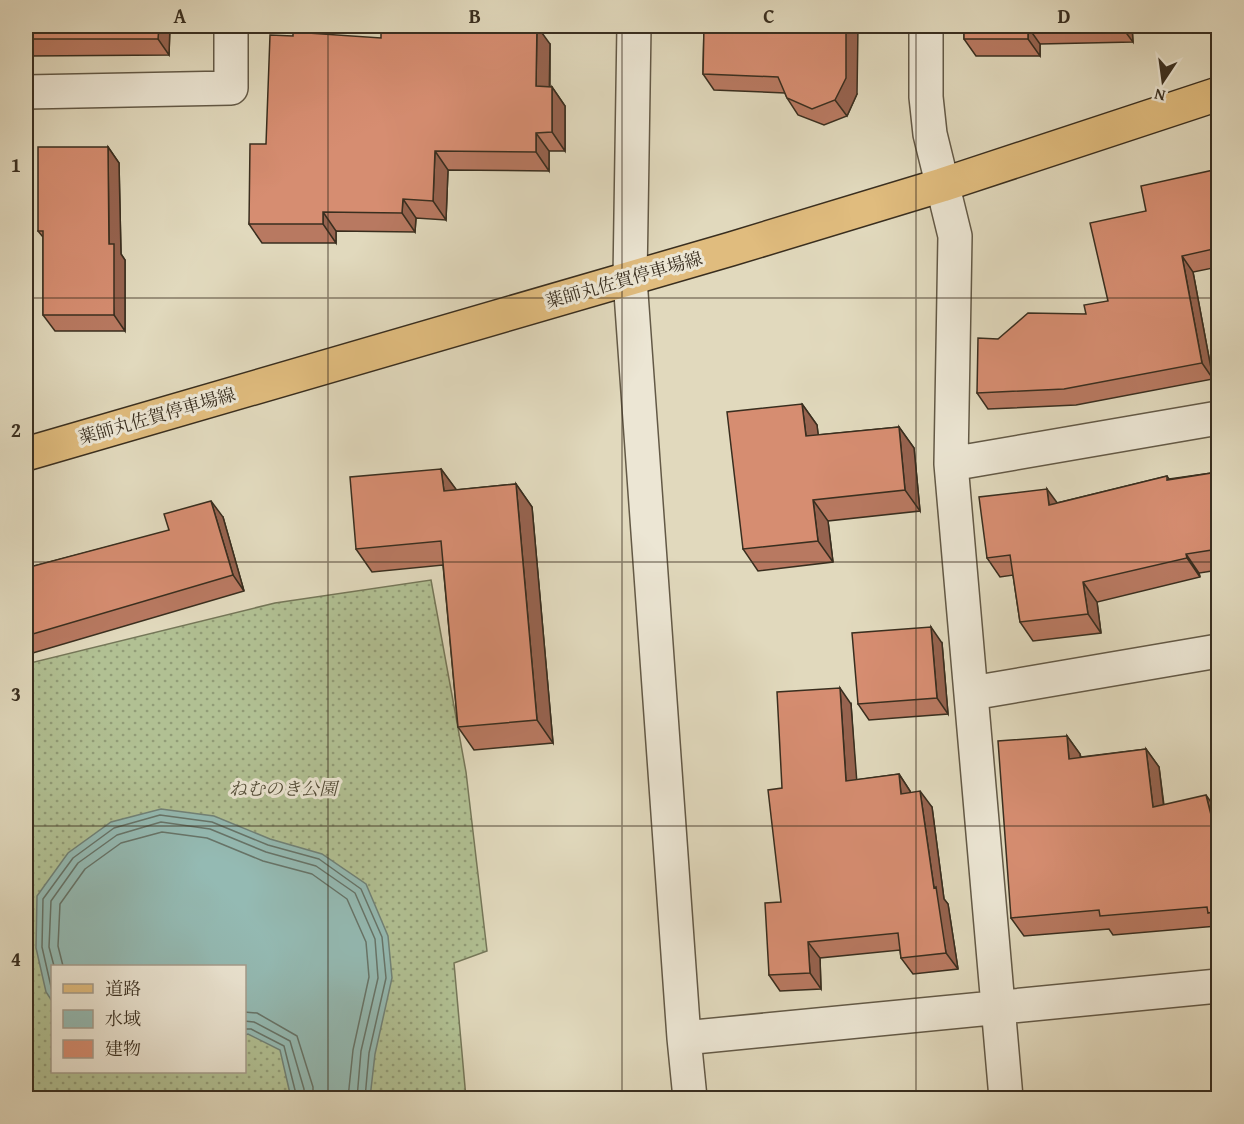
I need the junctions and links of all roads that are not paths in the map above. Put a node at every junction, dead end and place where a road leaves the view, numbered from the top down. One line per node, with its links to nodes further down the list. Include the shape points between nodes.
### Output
1 (231, 26): 4 (street, via 231,88)
2 (634, 26): 7 (street)
3 (926, 26): 6 (street, via 926,97)
4 (26, 92)
5 (1218, 93): 6 (main road, 薬師丸佐賀停車場線)
6 (942, 185): 7 (main road, 薬師丸佐賀停車場線); 10 (street, via 955,236)
7 (630, 279): 9 (main road, 薬師丸佐賀停車場線); 15 (street)
8 (1218, 418): 10 (street)
9 (26, 454)
10 (951, 464): 12 (street)
11 (1218, 651): 12 (street)
12 (972, 693): 14 (street)
13 (1218, 986): 14 (street)
14 (998, 1007): 15 (street); 17 (street)
15 (684, 1038): 16 (street)
16 (690, 1098)
17 (1006, 1098)

